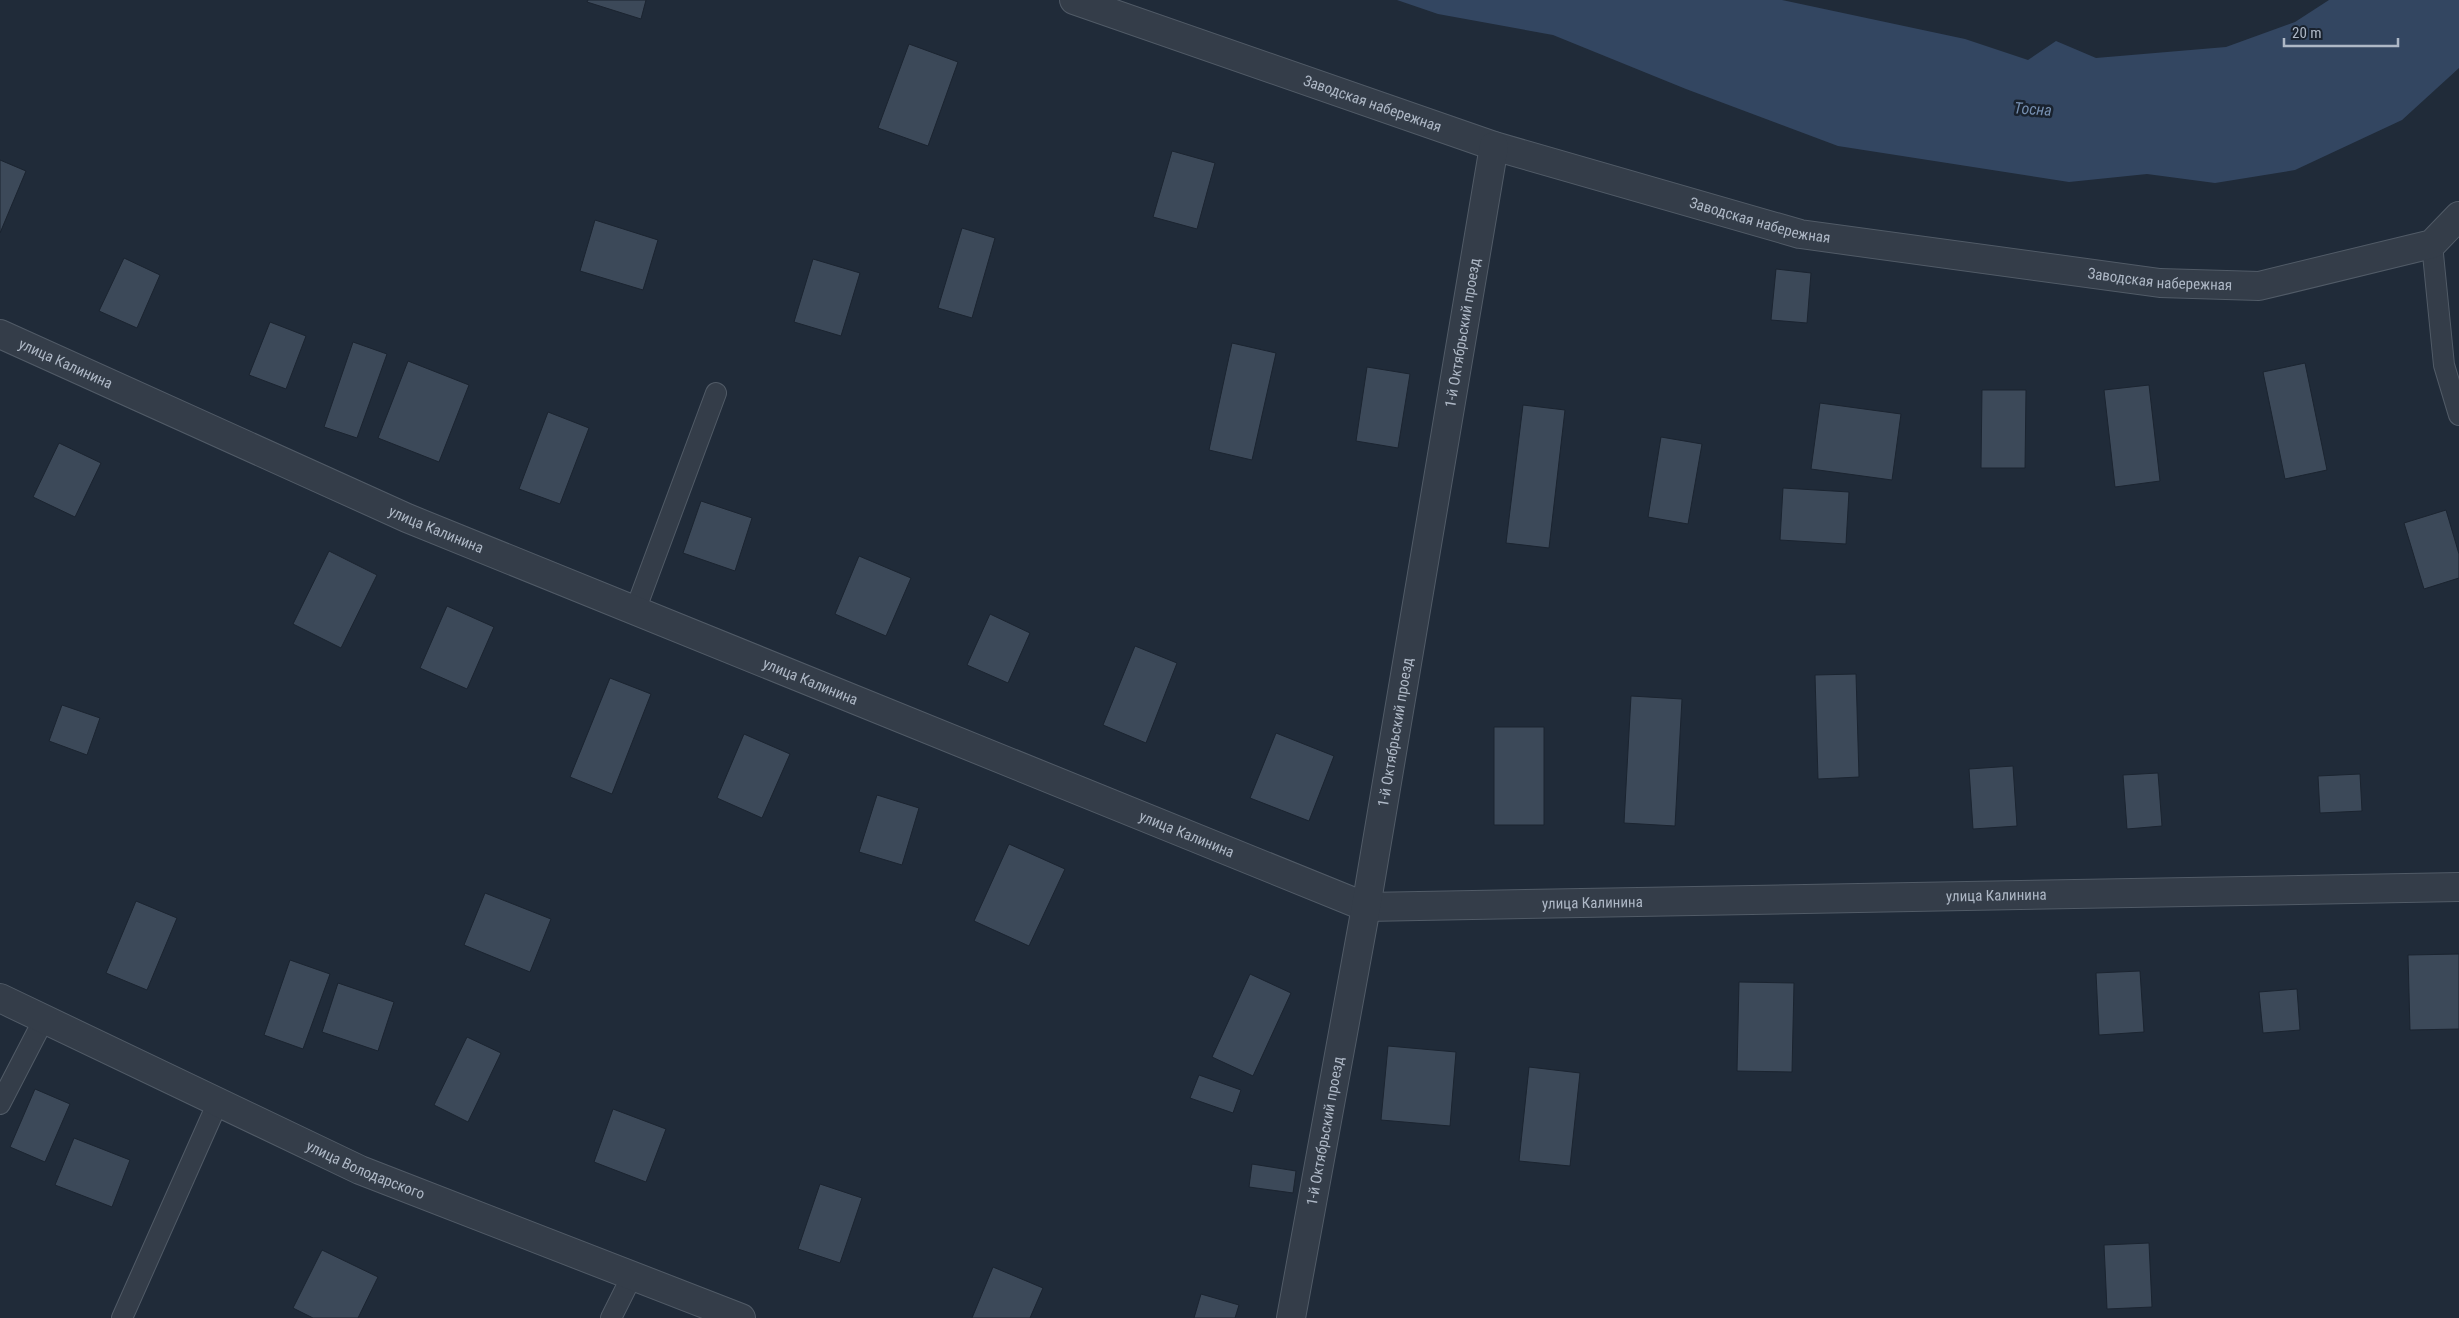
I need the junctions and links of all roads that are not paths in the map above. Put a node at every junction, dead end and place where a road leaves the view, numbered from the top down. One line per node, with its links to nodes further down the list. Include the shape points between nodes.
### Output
1 (1074, 0): 2 (street, Заводская набережная)
2 (1494, 146): 4 (street, Заводская набережная, via 1800,234 2160,283 2259,286); 10 (street, 1-й Октябрьский проезд)
3 (2459, 216): 4 (street)
4 (2432, 244): 7 (lane, via 2444,365)
5 (0, 334): 8 (street, улица Калинина, via 407,518)
6 (716, 393): 8 (lane)
7 (2459, 415)
8 (635, 611): 10 (street, улица Калинина)
9 (2459, 887): 10 (street, улица Калинина)
10 (1366, 907): 19 (street, 1-й Октябрьский проезд)
11 (0, 998): 12 (street, улица Володарского)
12 (44, 1019): 13 (street, улица Володарского); 14 (lane)
13 (218, 1102): 15 (street, улица Володарского, via 360,1170); 16 (lane)
14 (0, 1104)
15 (632, 1276): 17 (lane); 18 (street, улица Володарского)
16 (122, 1318)
17 (611, 1318)
18 (741, 1318)
19 (1291, 1318)

